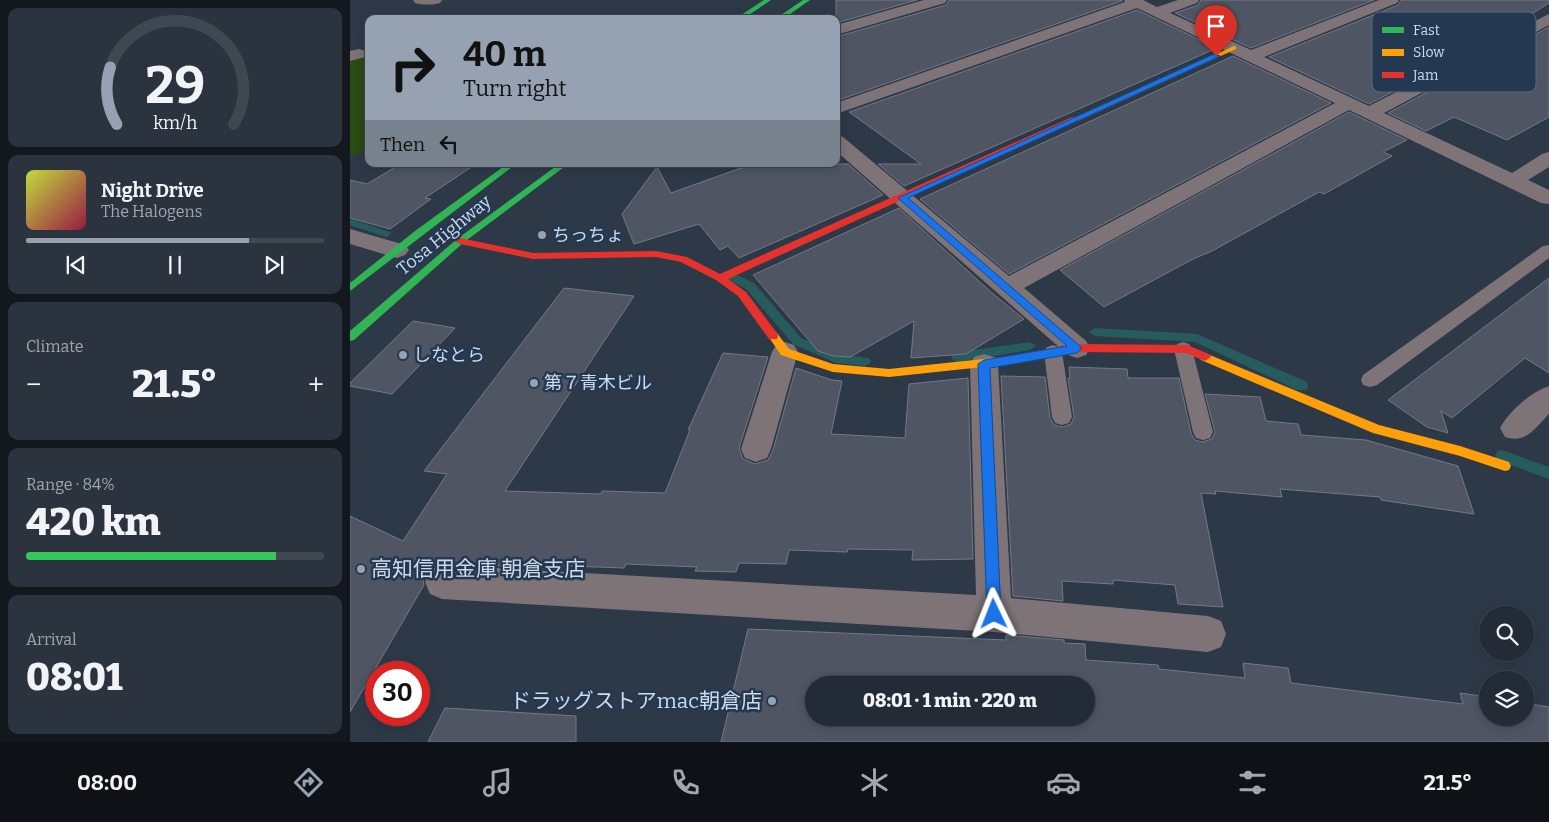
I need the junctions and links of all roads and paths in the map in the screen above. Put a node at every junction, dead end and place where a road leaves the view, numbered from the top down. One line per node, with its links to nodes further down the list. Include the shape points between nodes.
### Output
1 (420, 0): 2 (street)
2 (435, 0)
3 (768, 0): 10 (main road)
4 (806, 0): 11 (main road)
5 (940, 0): 14 (street)
6 (1192, 0): 9 (street)
7 (1392, 0): 16 (street)
8 (1134, 2): 9 (street); 19 (street)
9 (1157, 12): 15 (street)
10 (744, 15)
11 (784, 15)
12 (1549, 18): 13 (street)
13 (1536, 25)
14 (840, 29)
15 (1234, 48): 16 (street); 26 (main road)
16 (1251, 56): 18 (street)
17 (1409, 92): 20 (street)
18 (1349, 103): 20 (street); 33 (street)
19 (840, 108)
20 (1369, 113): 25 (street)
21 (840, 144): 26 (street)
22 (1549, 158): 25 (street)
23 (508, 167): 30 (main road, Tosa Highway)
24 (560, 167): 29 (main road, Tosa Highway)
25 (1513, 181): 27 (street)
26 (902, 198): 32 (main road); 33 (street)
27 (1549, 198)
28 (350, 236): 30 (street)
29 (460, 241): 32 (main road, via 533,256 656,254 684,259); 35 (main road, Tosa Highway)
30 (397, 250): 34 (main road, Tosa Highway)
31 (1549, 250): 41 (lane)
32 (720, 278): 38 (main road, via 742,294)
33 (1007, 287): 36 (street)
34 (350, 288)
35 (350, 337)
36 (1077, 348): 37 (main road); 39 (main road)
37 (1183, 349): 45 (lane); 47 (main road, via 1378,429)
38 (785, 352): 40 (main road, via 833,368 889,373); 46 (street)
39 (1053, 352): 40 (main road); 43 (lane)
40 (984, 364): 49 (street)
41 (1370, 380)
42 (1549, 397): 44 (street)
43 (1062, 417)
44 (1515, 428)
45 (1203, 432)
46 (756, 449)
47 (1505, 466)
48 (442, 582): 49 (street)
49 (994, 614): 50 (street)
50 (1208, 634)

